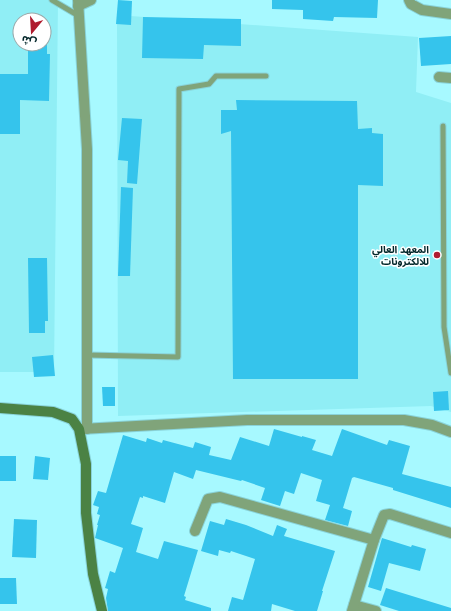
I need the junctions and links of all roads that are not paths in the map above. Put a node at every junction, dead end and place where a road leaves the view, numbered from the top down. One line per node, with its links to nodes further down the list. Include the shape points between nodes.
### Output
1 (52, 0): 4 (lane)
2 (91, 0): 4 (street)
3 (409, 0): 5 (street, via 410,4 422,10)
4 (78, 7): 10 (street, via 86,148)
5 (451, 14)
6 (266, 76): 10 (lane, via 216,76 209,84 179,89 178,357)
7 (439, 77): 8 (street)
8 (451, 78)
9 (442, 126): 11 (lane, via 444,327)
10 (87, 356): 13 (street)
11 (451, 373)
12 (0, 408): 13 (street, via 53,412 72,419)
13 (83, 429): 14 (street, via 247,420 404,420); 19 (street, via 86,513 93,574)
14 (451, 432)
15 (195, 530): 17 (street, via 208,499 220,497)
16 (451, 533): 17 (street, via 390,514 384,515)
17 (374, 540): 18 (street)
18 (353, 608): 20 (street)
19 (102, 611)
20 (376, 611)

